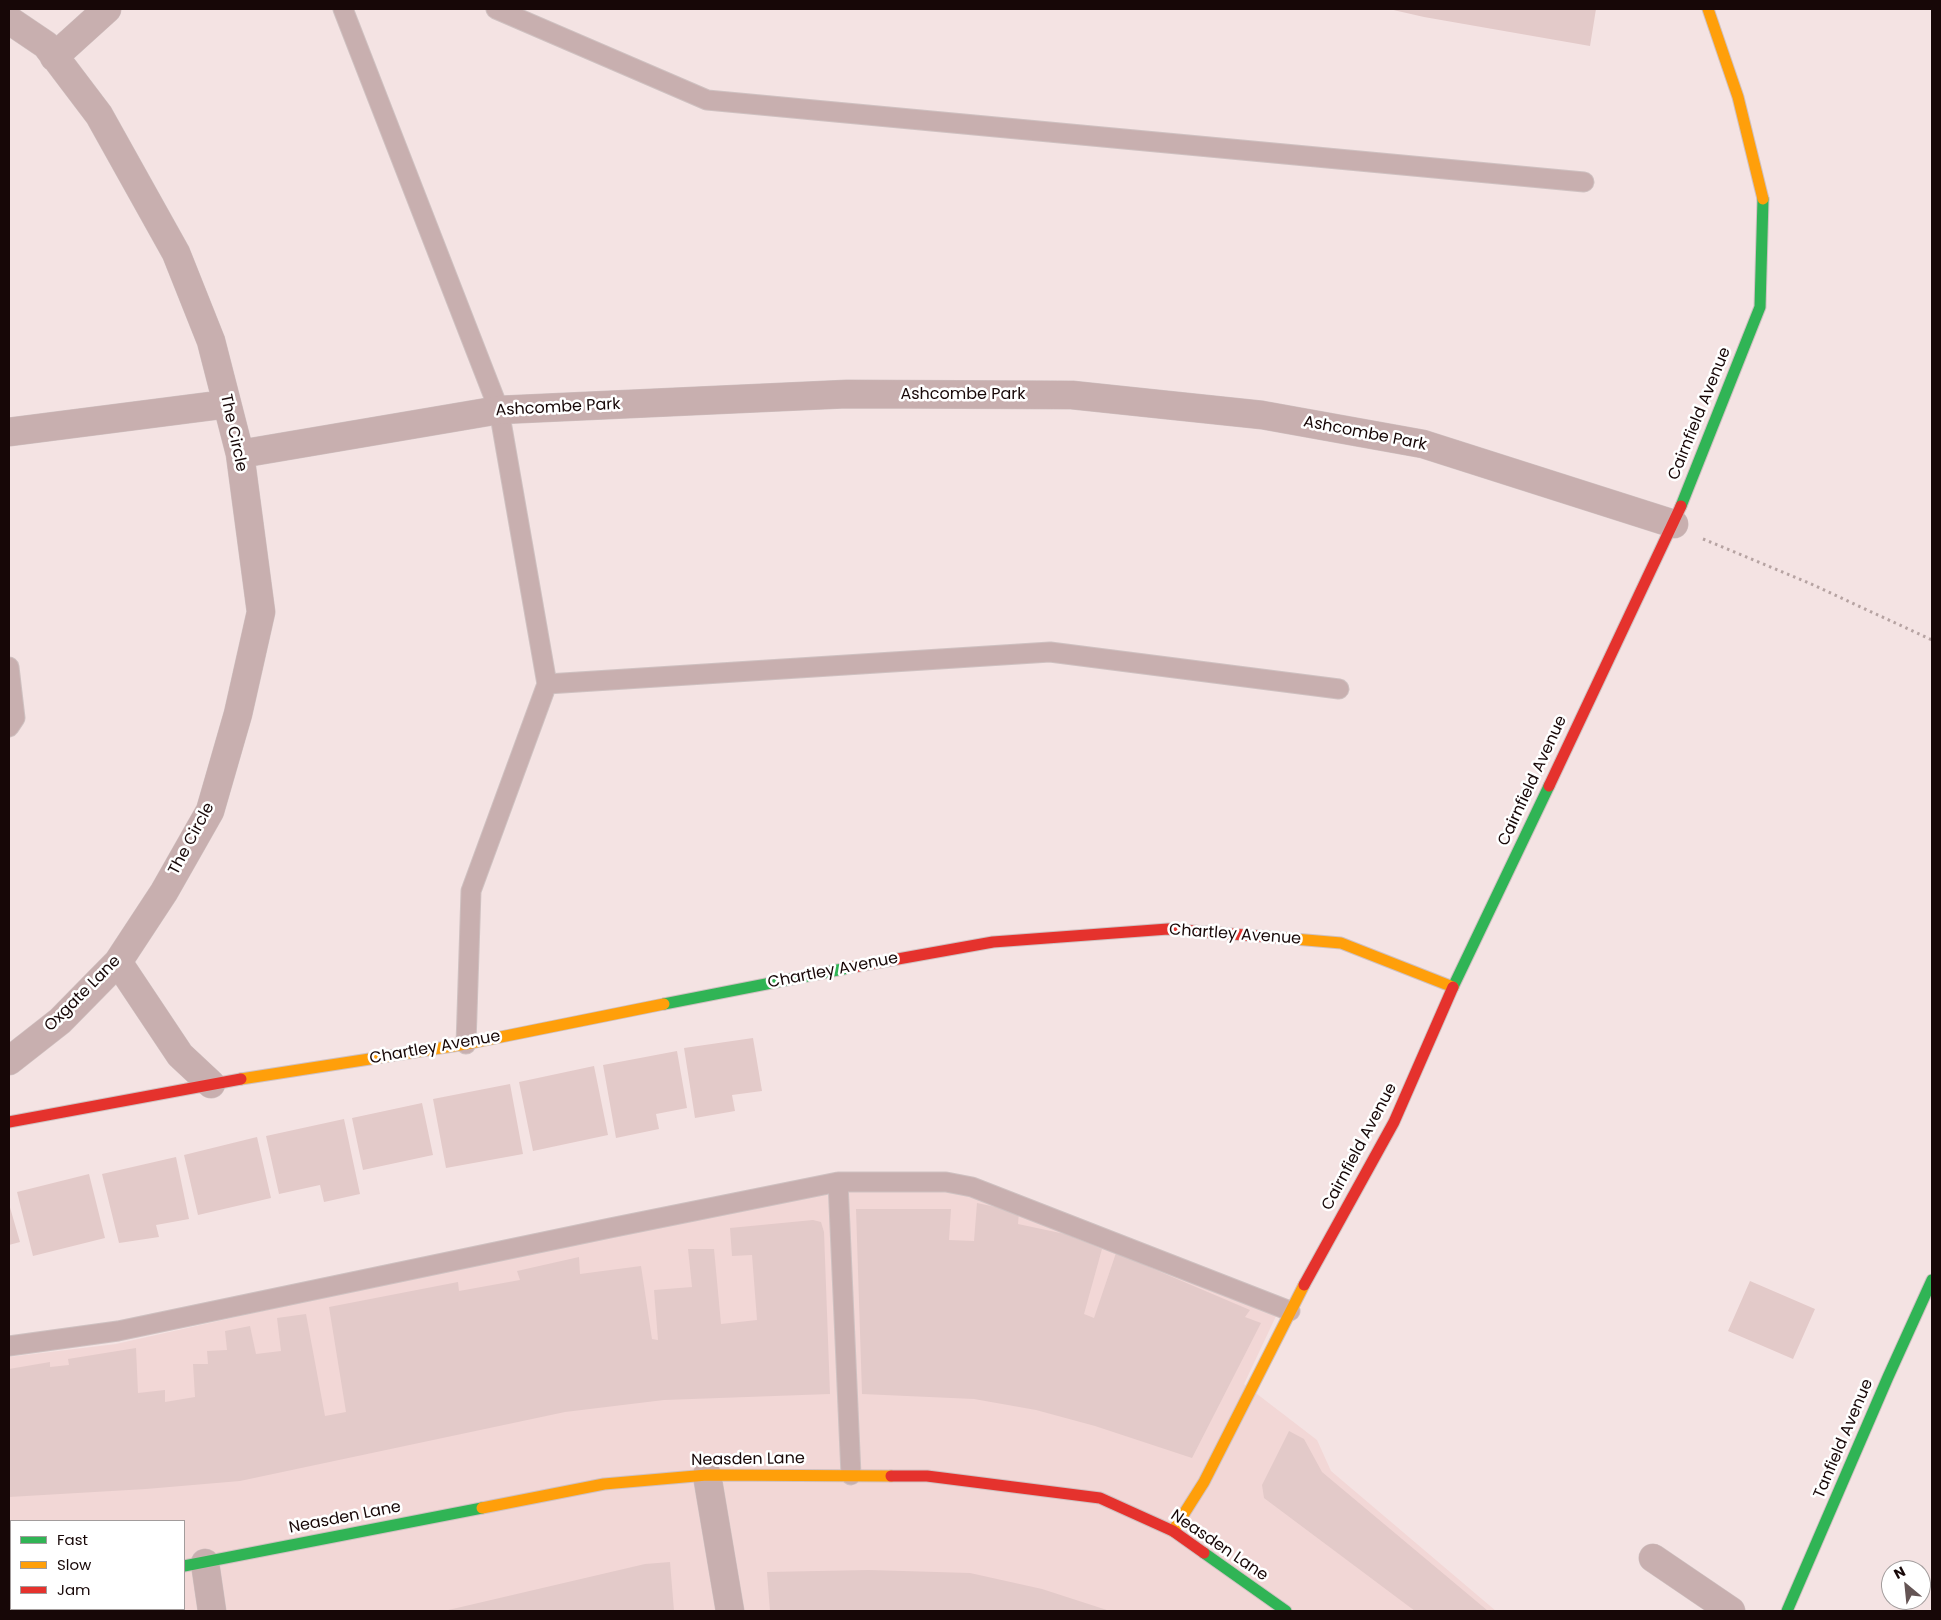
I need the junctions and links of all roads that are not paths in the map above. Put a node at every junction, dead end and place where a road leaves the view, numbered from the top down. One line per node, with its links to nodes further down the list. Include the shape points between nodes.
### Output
1 (107, 9): 6 (street)
2 (343, 9): 9 (lane)
3 (496, 9): 7 (lane, via 707,100)
4 (1708, 9): 12 (street, Cairnfield Avenue, via 1738,97 1764,202 1760,307)
5 (9, 20): 6 (street, The Circle, via 46,45)
6 (54, 56): 8 (street, The Circle, via 98,115 176,254 211,341)
7 (1584, 182)
8 (227, 404): 10 (street); 11 (street, The Circle)
9 (499, 410): 11 (street, Ashcombe Park); 12 (street, Ashcombe Park, via 847,394 1072,396 1262,415 1423,444); 14 (lane)
10 (9, 432)
11 (240, 454): 17 (street, The Circle, via 261,612 238,714 210,811)
12 (1674, 524): 19 (street, Cairnfield Avenue)
13 (9, 667): 16 (lane, via 15,718)
14 (546, 684): 15 (lane, via 1050,652); 20 (lane, via 470,891)
15 (1339, 689)
16 (9, 728)
17 (164, 892): 18 (street, Oxgate Lane)
18 (118, 962): 21 (street, Oxgate Lane, via 60,1021); 22 (street, via 180,1055)
19 (1453, 987): 20 (street, Chartley Avenue, via 1342,943 1168,929 993,942 828,971); 26 (street, Cairnfield Avenue, via 1394,1122)
20 (466, 1044): 22 (street, Chartley Avenue)
21 (9, 1061)
22 (211, 1084): 23 (street, Chartley Avenue)
23 (9, 1122)
24 (838, 1182): 26 (lane, via 946,1182 972,1187); 27 (lane, via 118,1331); 29 (lane)
25 (1932, 1280): 37 (street, Tanfield Avenue)
26 (1290, 1311): 30 (street, Cairnfield Avenue, via 1204,1482)
27 (9, 1346)
28 (707, 1475): 29 (street, Neasden Lane); 32 (street, Neasden Lane, via 604,1484); 34 (street)
29 (851, 1475): 30 (street, Neasden Lane, via 927,1476 1100,1498)
30 (1173, 1531): 35 (street, Neasden Lane)
31 (1653, 1558): 36 (street)
32 (194, 1564): 33 (street)
33 (212, 1611)
34 (730, 1611)
35 (1286, 1611)
36 (1732, 1611)
37 (1787, 1611)

